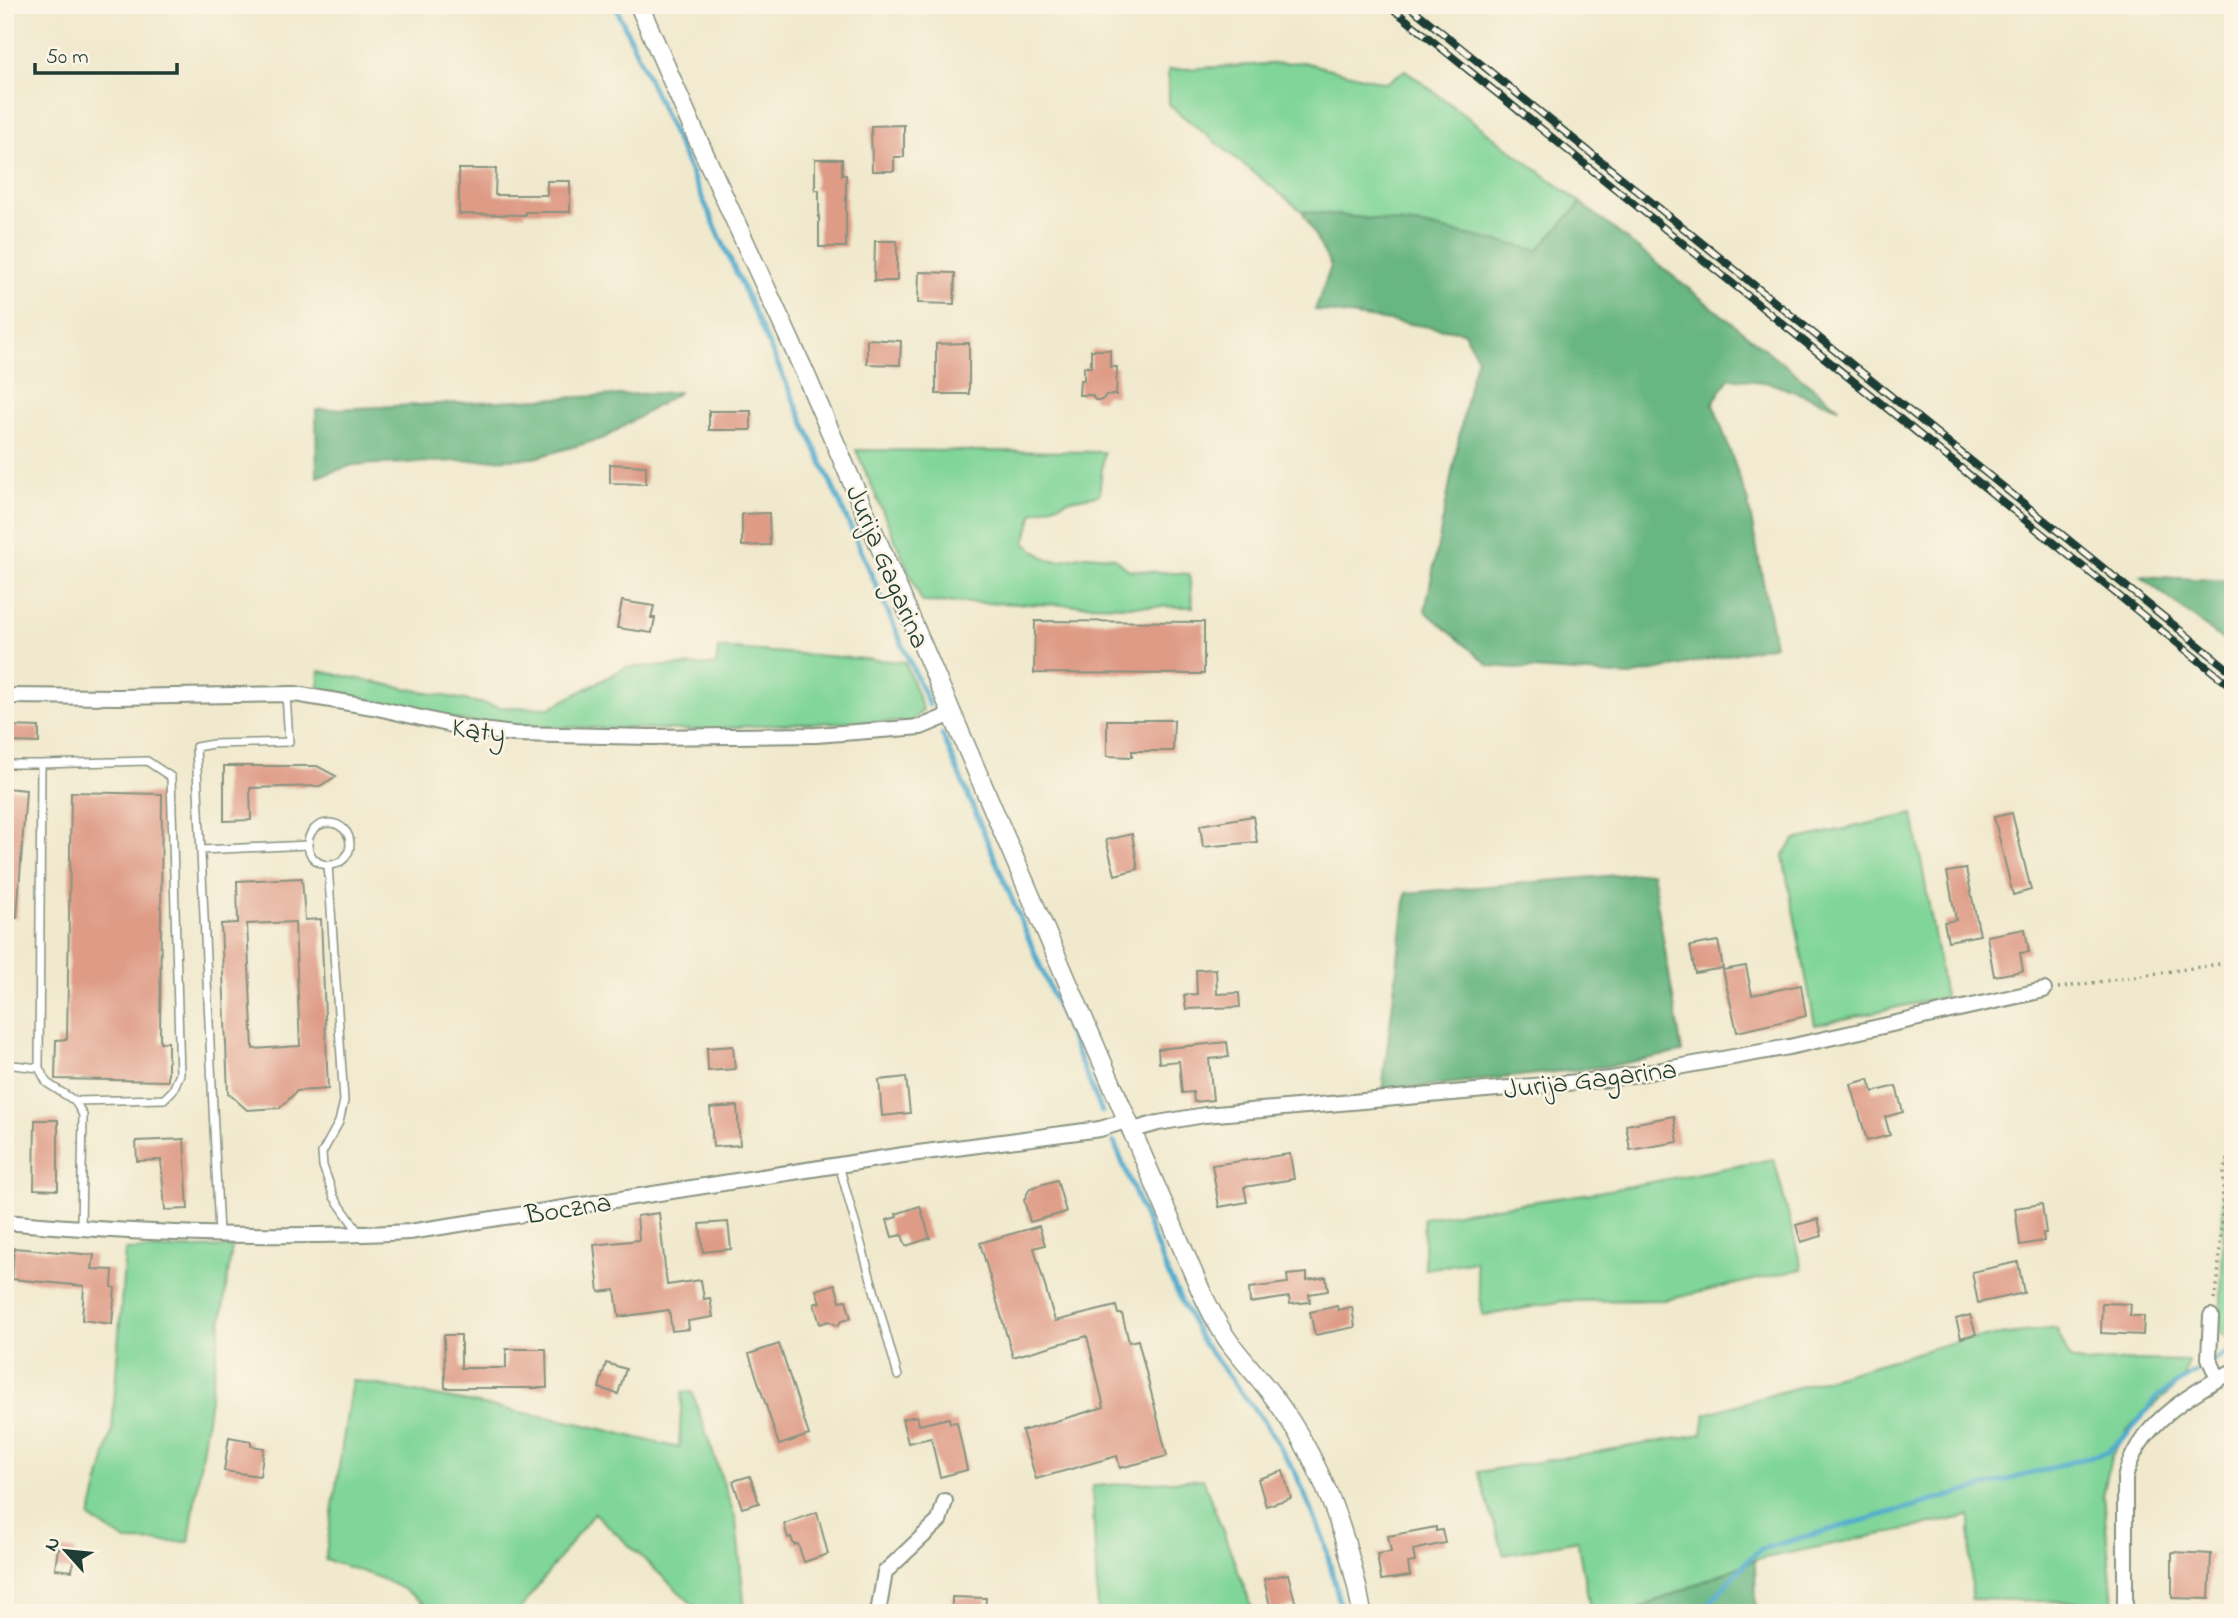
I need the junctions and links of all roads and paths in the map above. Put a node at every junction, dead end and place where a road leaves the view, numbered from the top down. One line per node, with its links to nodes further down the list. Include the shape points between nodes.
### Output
1 (639, 5): 4 (street, Jurija Gagarina, via 806,373)
2 (286, 694): 3 (street, Kąty); 4 (street, Kąty, via 514,734 816,735 921,727); 8 (lane, via 289,742 196,747)
3 (5, 696)
4 (952, 713): 15 (street, Jurija Gagarina)
5 (5, 764): 6 (lane)
6 (41, 764): 13 (lane); 14 (lane, via 147,761 171,776 180,1074 164,1099)
7 (308, 845): 8 (lane); 9 (lane, via 315,860); 9 (lane, via 319,825 333,823 345,830 349,850 341,862)
8 (201, 850): 20 (lane)
9 (328, 865): 21 (lane, via 344,1101 339,1122 322,1153 334,1198)
10 (2233, 962): 11 (path)
11 (2044, 990): 15 (street, Jurija Gagarina, via 1789,1047 1611,1079)
12 (5, 1064): 13 (lane)
13 (39, 1068): 14 (lane, via 47,1083)
14 (75, 1101): 19 (lane, via 83,1115)
15 (1128, 1126): 17 (street, Boczna); 28 (street, Jurija Gagarina, via 1214,1318 1308,1448 1342,1532)
16 (2233, 1144): 22 (path, via 2224,1172 2218,1281)
17 (839, 1164): 21 (street, Boczna, via 409,1232); 25 (lane)
18 (5, 1222): 19 (street, Boczna)
19 (81, 1227): 20 (street, Boczna)
20 (219, 1234): 21 (street, Boczna)
21 (360, 1235)
22 (2211, 1316): 24 (street, via 2209,1358)
23 (2233, 1371): 24 (street)
24 (2217, 1375): 29 (street, via 2157,1424 2129,1462 2125,1479)
25 (898, 1376)
26 (945, 1501): 27 (street, via 939,1521 886,1572)
27 (878, 1613)
28 (1362, 1613)
29 (2125, 1613)

